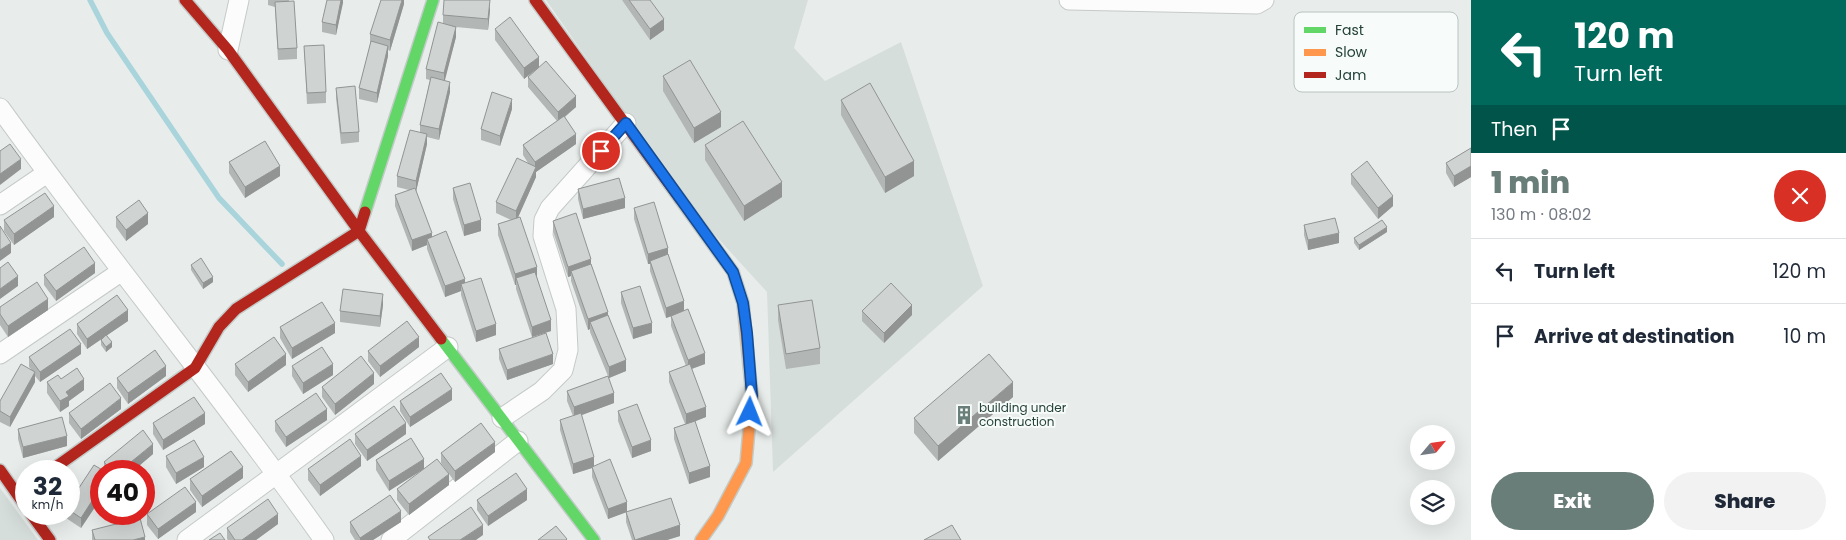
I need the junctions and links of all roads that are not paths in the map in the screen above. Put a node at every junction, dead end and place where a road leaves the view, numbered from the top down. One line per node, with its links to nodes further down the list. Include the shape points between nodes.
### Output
1 (185, 0): 7 (street)
2 (239, 0): 7 (street)
3 (433, 0): 12 (street)
4 (534, 0): 9 (street)
5 (1069, 0): 6 (street, via 1257,4)
6 (1264, 0)
7 (228, 50): 12 (street)
8 (0, 108): 10 (street)
9 (626, 123): 17 (street, via 550,208 544,220 543,236 566,309 568,350 563,370 542,391); 29 (street, via 733,272 743,303 752,396 746,463 718,516)
10 (47, 173): 11 (street); 13 (street)
11 (0, 205)
12 (359, 231): 14 (street); 16 (street, via 236,310 219,328)
13 (122, 271): 15 (street); 16 (street)
14 (448, 347): 17 (street); 21 (street)
15 (0, 354)
16 (195, 368): 19 (street); 21 (street)
17 (502, 418): 18 (street)
18 (518, 441): 27 (street); 28 (street)
19 (65, 460)
20 (0, 470): 22 (street)
21 (278, 474): 25 (street); 26 (street)
22 (15, 487)
23 (39, 525): 24 (street)
24 (50, 540)
25 (187, 540)
26 (324, 540)
27 (391, 540)
28 (594, 540)
29 (701, 540)

